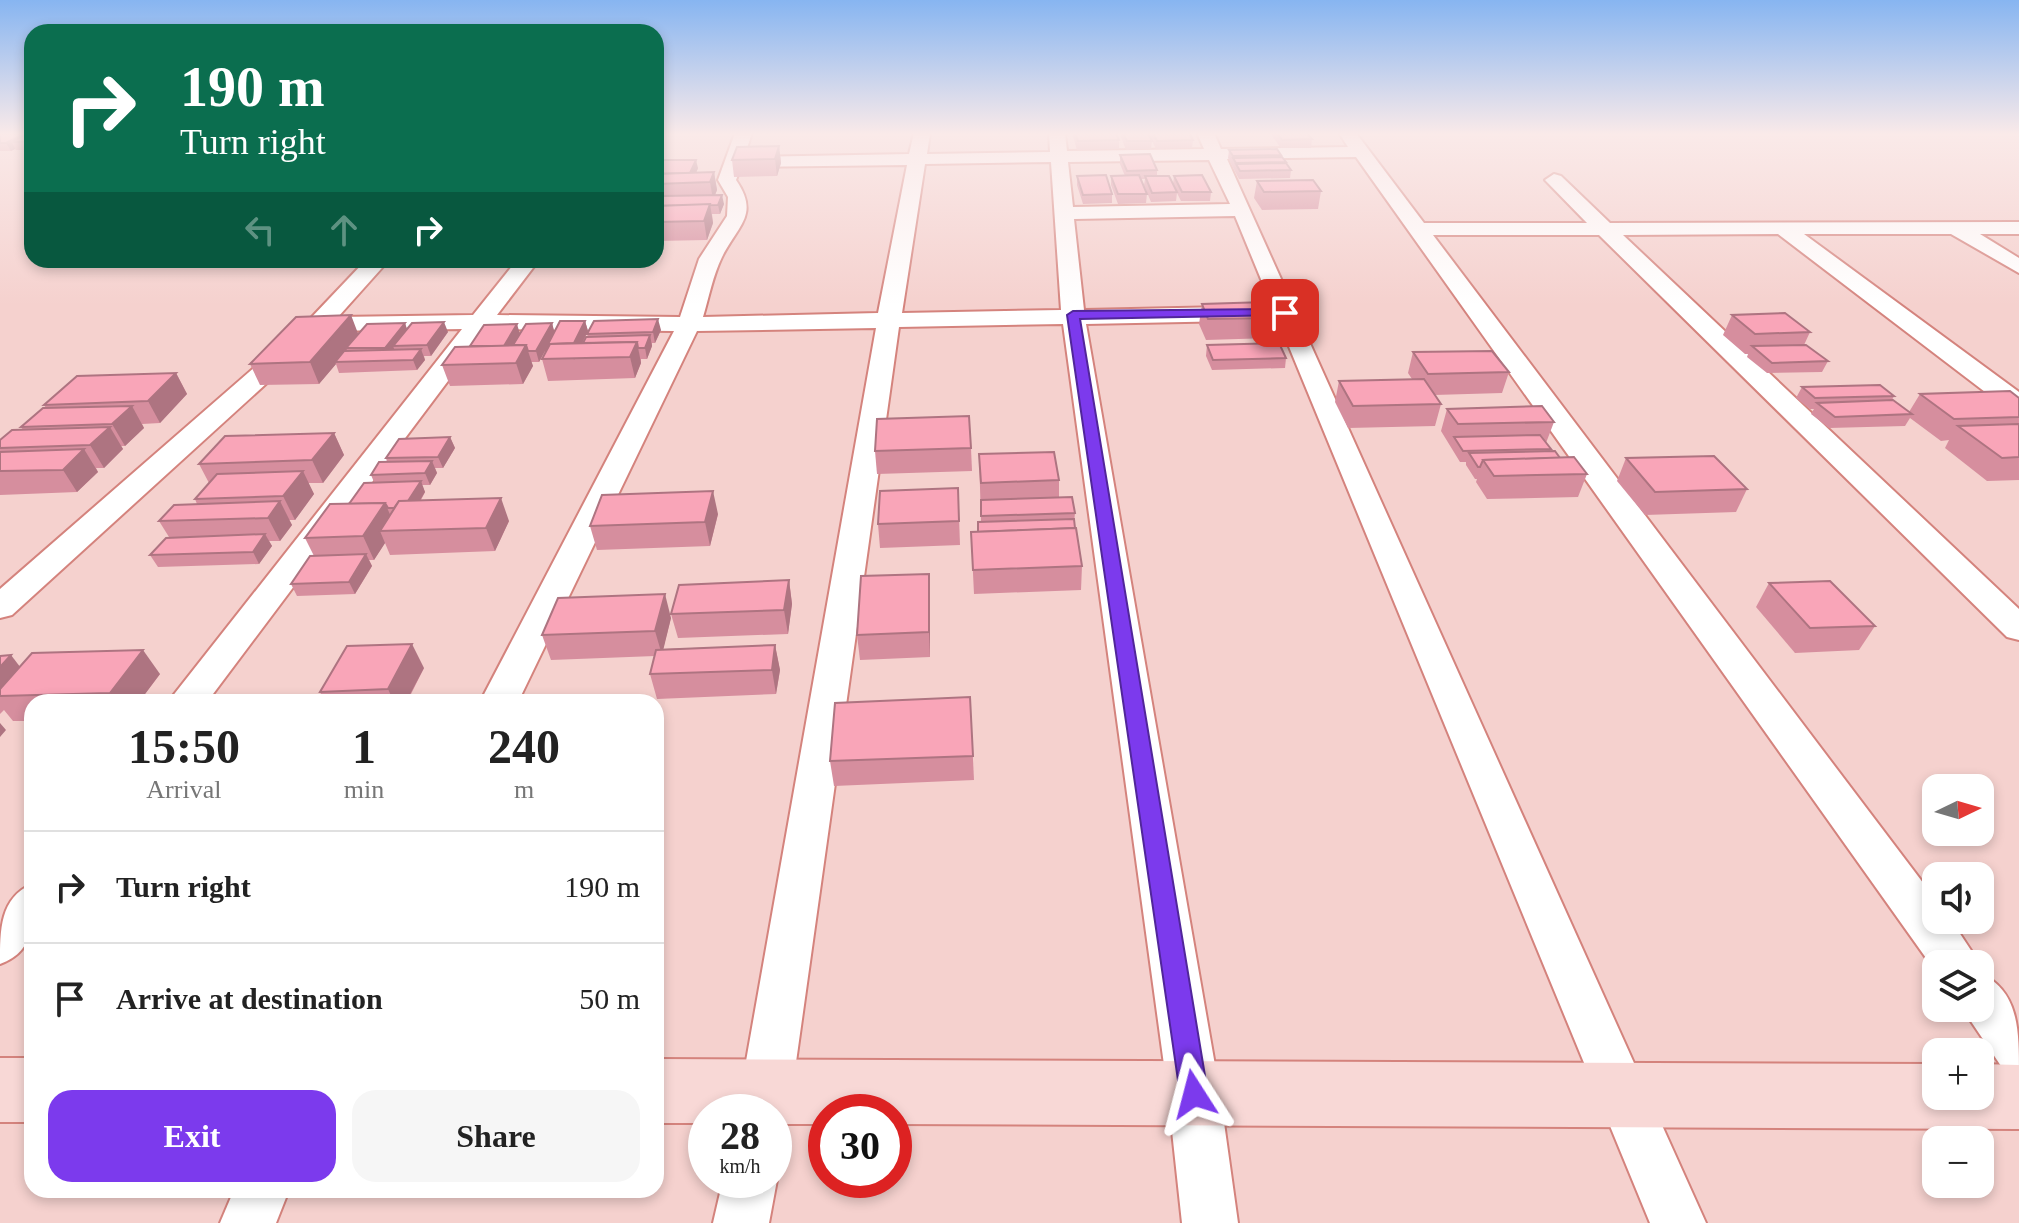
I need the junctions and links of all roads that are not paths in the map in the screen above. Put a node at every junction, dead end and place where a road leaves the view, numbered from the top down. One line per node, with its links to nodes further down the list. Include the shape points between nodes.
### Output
1 (734, 190): 22 (street, via 739,207 710,259)
2 (913, 190): 19 (street)
3 (1062, 190): 8 (street)
4 (1233, 190): 7 (street)
5 (1391, 190): 10 (street)
6 (1564, 190): 11 (street)
7 (1242, 210): 8 (street); 17 (street)
8 (1064, 213): 18 (street)
9 (2019, 228): 12 (street)
10 (1421, 229): 11 (street); 30 (street)
11 (1603, 229): 13 (street); 25 (street)
12 (1957, 229): 13 (street); 14 (street)
13 (1785, 230): 23 (street)
14 (2019, 267)
15 (370, 268): 21 (street)
16 (522, 268): 20 (street)
17 (1285, 313): 18 (street); 39 (street)
18 (1073, 315): 19 (street); 38 (street)
19 (889, 318): 22 (street); 37 (street)
20 (480, 322): 21 (street); 22 (street); 26 (street)
21 (318, 324): 24 (street)
22 (689, 324): 27 (street)
23 (2019, 405)
24 (0, 607)
25 (2019, 629)
26 (193, 694)
27 (503, 694)
28 (24, 913): 29 (street)
29 (0, 944)
30 (1947, 950)
31 (1994, 1014): 32 (street)
32 (2019, 1049)
33 (0, 1090): 34 (street)
34 (24, 1090)
35 (664, 1092): 36 (street)
36 (688, 1094)
37 (766, 1094)
38 (1194, 1094): 39 (street); 41 (street); 46 (street)
39 (1625, 1096): 40 (street); 47 (street)
40 (2019, 1097)
41 (792, 1101)
42 (259, 1198): 44 (street)
43 (746, 1198): 45 (street)
44 (248, 1223)
45 (741, 1223)
46 (1210, 1223)
47 (1678, 1223)

